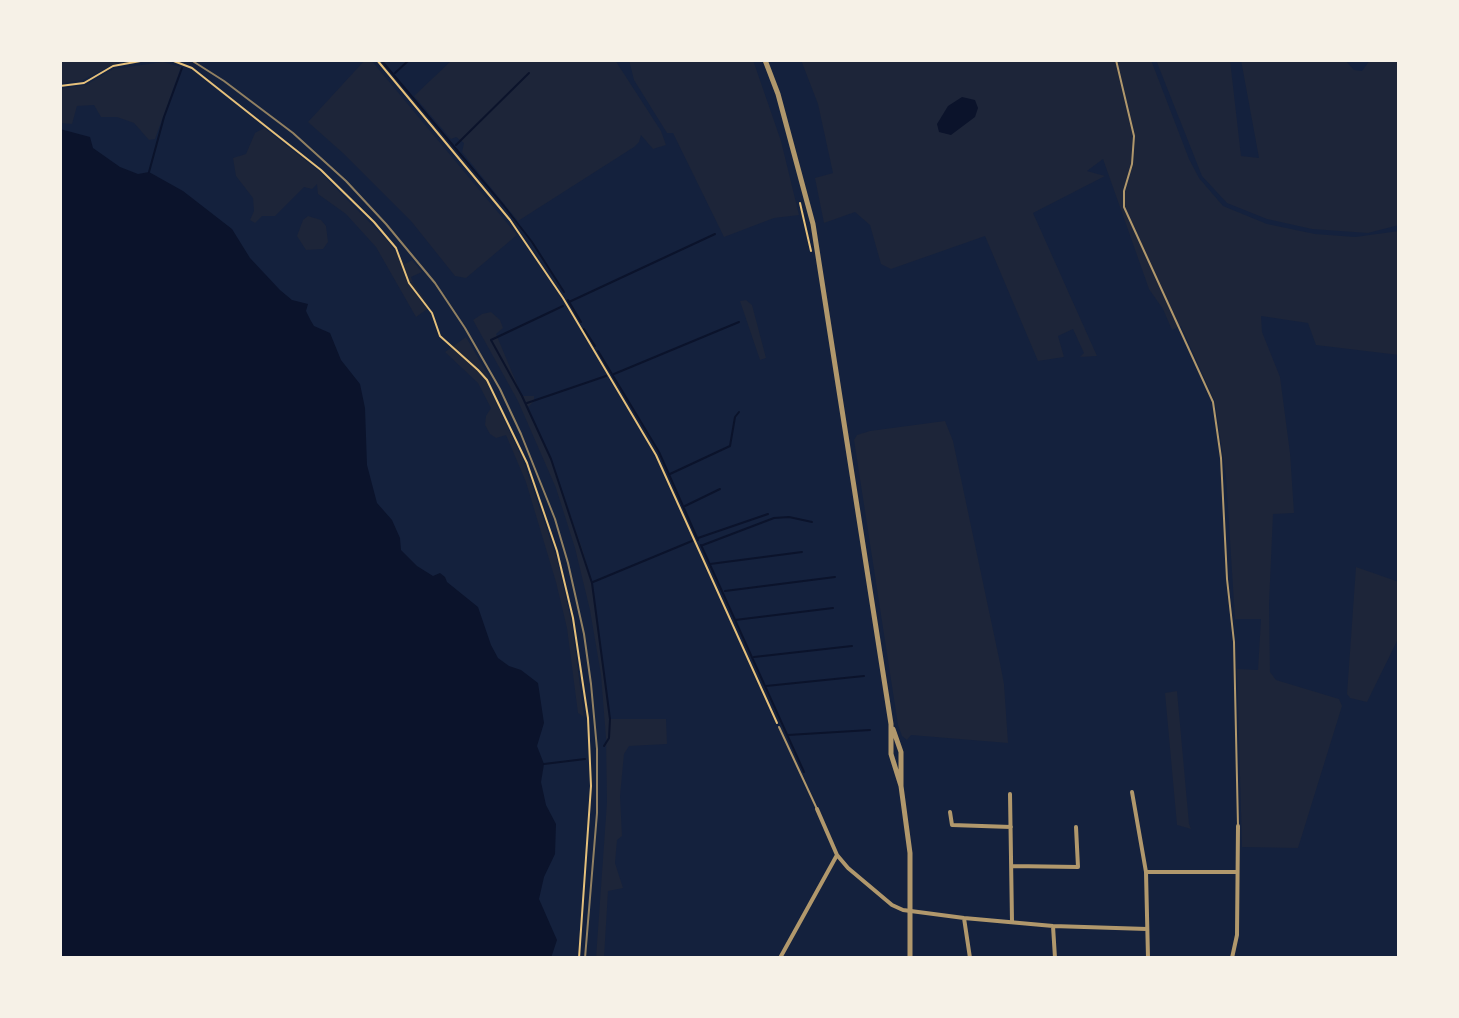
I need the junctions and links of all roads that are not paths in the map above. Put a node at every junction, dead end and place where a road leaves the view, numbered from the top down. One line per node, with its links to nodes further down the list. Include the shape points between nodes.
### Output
1 (765, 60): 15 (street, via 813,224 891,724 891,754 901,786 910,853)
2 (1116, 60): 8 (lane, via 1134,136 1124,207 1213,402 1234,642)
3 (779, 727): 6 (lane)
4 (1132, 792): 13 (street)
5 (1010, 794): 9 (street)
6 (817, 809): 11 (street)
7 (950, 812): 9 (street, via 952,825)
8 (1238, 826): 14 (street)
9 (1011, 827): 12 (street)
10 (1076, 827): 12 (street, via 1078,867)
11 (837, 855): 15 (street, via 892,905); 20 (street)
12 (1012, 866): 17 (street)
13 (1146, 872): 14 (street); 19 (street)
14 (1237, 872): 25 (street)
15 (910, 911): 16 (street); 21 (street)
16 (964, 918): 17 (street); 22 (street)
17 (1012, 922): 18 (street)
18 (1053, 926): 19 (street); 23 (street)
19 (1147, 929): 24 (street)
20 (780, 958)
21 (910, 958)
22 (970, 958)
23 (1055, 958)
24 (1148, 958)
25 (1232, 958)

